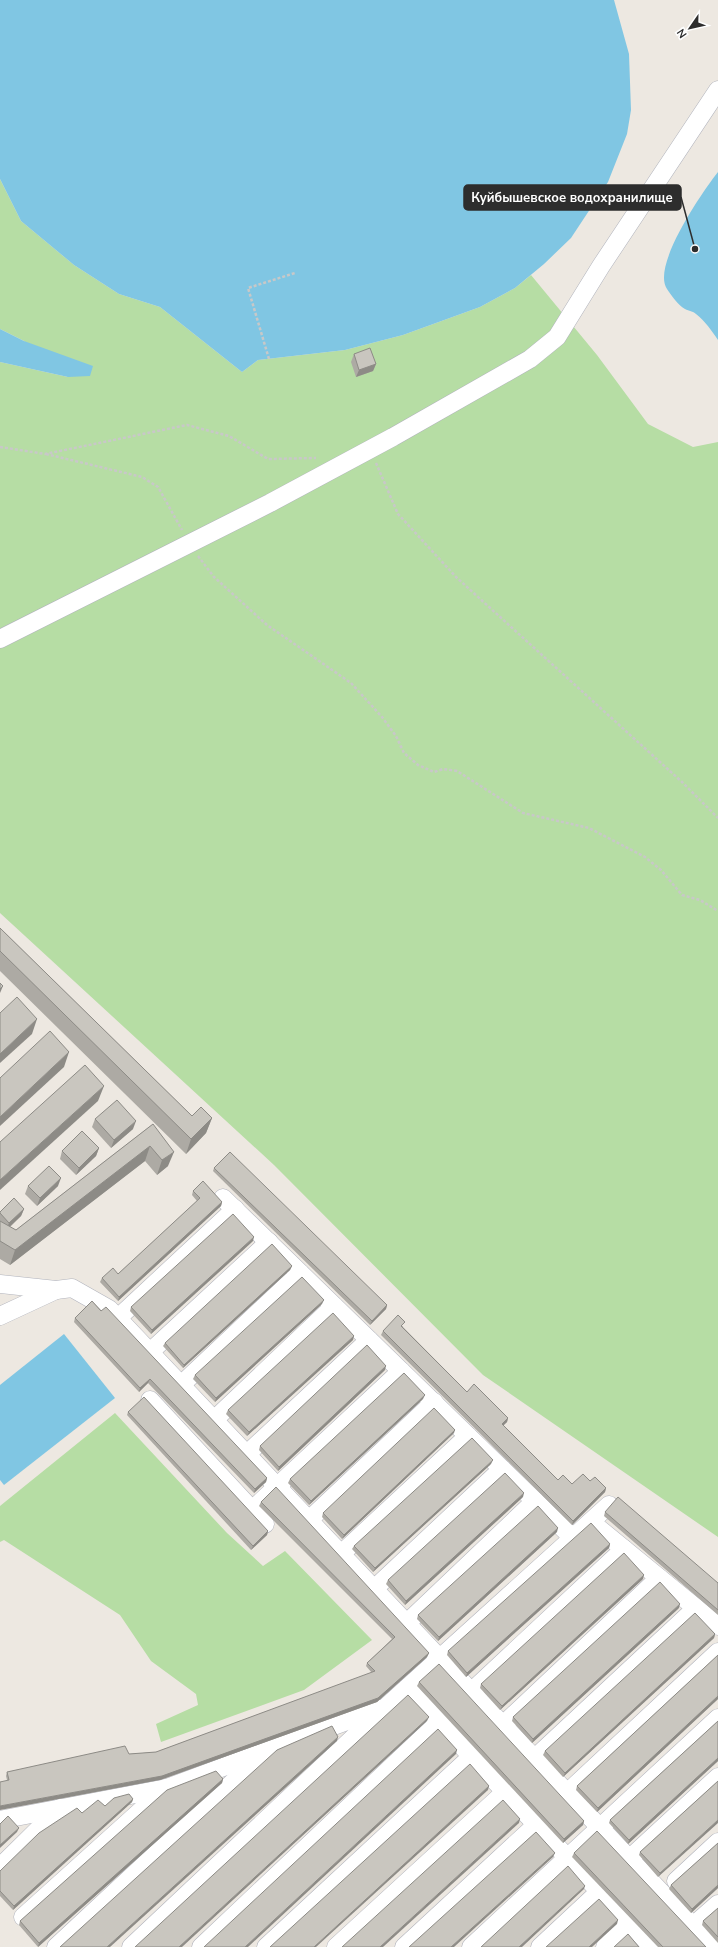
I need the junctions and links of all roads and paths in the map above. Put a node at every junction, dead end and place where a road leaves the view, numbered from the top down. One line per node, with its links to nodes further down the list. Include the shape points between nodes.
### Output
1 (718, 90): 5 (lane, via 601,266 558,337 530,360)
2 (295, 274): 3 (path, via 248,288)
3 (268, 359)
4 (0, 447): 6 (path)
5 (370, 450): 8 (lane); 10 (path, via 398,514 456,577 676,776)
6 (45, 454): 7 (path, via 187,425 229,436 268,459); 8 (path, via 142,476 158,487)
7 (320, 457)
8 (188, 544): 9 (lane); 11 (path, via 214,577 235,597 268,624 351,683 382,717 396,736 404,753 418,765 434,772 443,769 457,771 523,813 588,828 645,857 661,870 682,896 700,900)
9 (0, 639)
10 (718, 818)
11 (718, 911)
12 (269, 1242): 13 (lane); 18 (lane, via 229,1204); 20 (lane)
13 (300, 1273): 16 (lane); 22 (lane)
14 (0, 1284): 15 (lane)
15 (56, 1290): 17 (lane); 18 (lane, via 72,1288 109,1309)
16 (334, 1306): 19 (lane); 25 (lane)
17 (0, 1316)
18 (118, 1318): 20 (lane)
19 (369, 1340): 21 (lane); 27 (lane)
20 (150, 1352): 22 (lane)
21 (401, 1371): 24 (lane); 29 (lane)
22 (181, 1385): 25 (lane)
23 (150, 1400): 32 (lane)
24 (434, 1402): 26 (lane); 33 (lane)
25 (214, 1420): 27 (lane)
26 (468, 1436): 28 (lane); 38 (lane)
27 (246, 1454): 29 (lane)
28 (502, 1469): 30 (lane); 40 (lane)
29 (277, 1486): 32 (lane); 33 (lane)
30 (535, 1501): 36 (lane); 42 (lane)
31 (609, 1505): 34 (lane)
32 (252, 1510): 35 (lane)
33 (309, 1520): 38 (lane)
34 (591, 1522): 36 (lane); 37 (lane)
35 (265, 1524)
36 (573, 1538): 45 (lane)
37 (624, 1549): 39 (lane); 47 (lane)
38 (341, 1554): 40 (lane)
39 (659, 1578): 41 (lane); 51 (lane)
40 (374, 1588): 42 (lane)
41 (696, 1608): 43 (lane); 54 (lane)
42 (407, 1623): 45 (lane)
43 (718, 1626)
44 (718, 1652): 58 (lane)
45 (440, 1659): 46 (lane); 47 (lane)
46 (407, 1688): 48 (lane); 50 (lane)
47 (471, 1692): 51 (lane)
48 (387, 1706): 52 (lane); 74 (lane)
49 (718, 1718): 62 (lane)
50 (440, 1722): 53 (lane); 75 (lane)
51 (503, 1725): 54 (lane)
52 (266, 1751): 56 (lane); 73 (lane)
53 (472, 1756): 57 (lane); 76 (lane)
54 (535, 1758): 58 (lane)
55 (718, 1777): 65 (lane)
56 (167, 1788): 59 (lane); 70 (lane)
57 (505, 1792): 61 (lane); 77 (lane)
58 (567, 1793): 62 (lane)
59 (60, 1808): 60 (lane); 66 (lane)
60 (0, 1820)
61 (536, 1825): 64 (lane); 78 (lane)
62 (599, 1827): 64 (lane); 65 (lane)
63 (718, 1842): 68 (lane)
64 (567, 1857): 67 (lane); 79 (lane)
65 (629, 1859): 68 (lane)
66 (0, 1867)
67 (600, 1892): 71 (lane); 80 (lane)
68 (662, 1894): 72 (lane)
69 (718, 1904): 72 (lane)
70 (23, 1917)
71 (630, 1923): 81 (lane); 82 (lane)
72 (693, 1926): 83 (lane)
73 (56, 1947)
74 (131, 1947)
75 (201, 1947)
76 (266, 1947)
77 (336, 1947)
78 (404, 1947)
79 (471, 1947)
80 (540, 1947)
81 (605, 1947)
82 (652, 1947)
83 (713, 1947)

